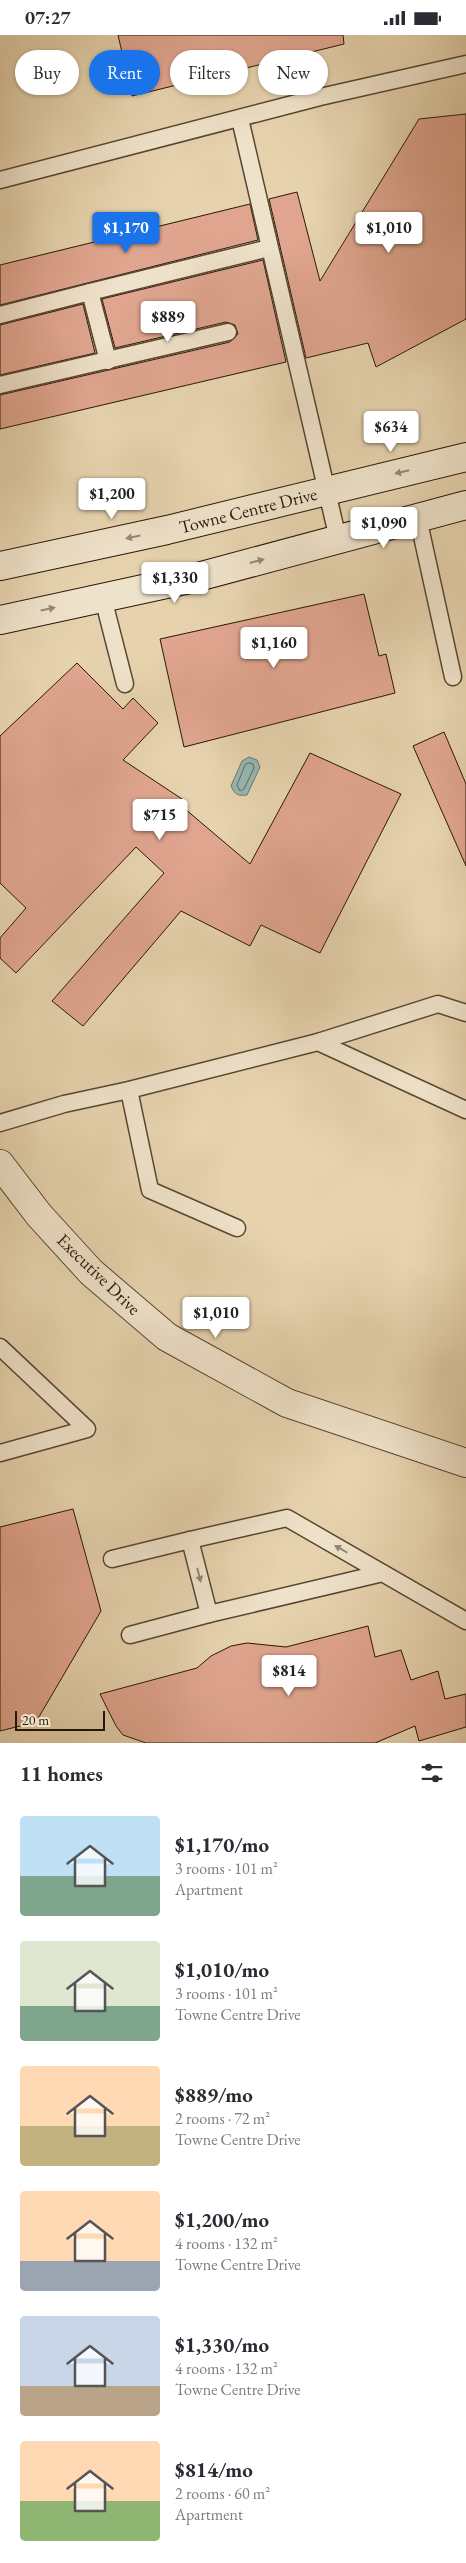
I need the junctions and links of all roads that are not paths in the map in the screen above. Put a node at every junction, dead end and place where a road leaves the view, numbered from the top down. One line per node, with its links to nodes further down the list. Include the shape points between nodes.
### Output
1 (466, 64): 2 (lane)
2 (240, 119): 3 (lane); 4 (lane)
3 (0, 180)
4 (269, 248): 5 (lane); 11 (lane)
5 (90, 292): 6 (lane); 8 (lane)
6 (0, 315)
7 (228, 332): 8 (lane)
8 (108, 361): 9 (lane)
9 (0, 385)
10 (466, 457): 11 (main road, Towne Centre Drive, one-way to 11)
11 (326, 490): 14 (lane); 15 (main road, Towne Centre Drive, one-way to 15, via 167,530)
12 (466, 505): 13 (main road)
13 (418, 518): 14 (main road); 18 (lane)
14 (338, 539): 16 (main road, one-way to 14, via 194,578)
15 (0, 566)
16 (103, 597): 17 (main road, one-way to 16); 19 (lane)
17 (0, 620)
18 (453, 677)
19 (125, 684)
20 (466, 1013): 21 (lane, via 438,1004)
21 (318, 1042): 22 (lane); 23 (lane)
22 (129, 1090): 24 (lane, via 64,1104); 26 (lane, via 150,1190)
23 (466, 1110)
24 (0, 1123)
25 (0, 1163): 29 (main road, Executive Drive, via 39,1215 92,1272 167,1337 287,1403)
26 (236, 1228)
27 (0, 1347): 28 (lane, via 86,1429)
28 (0, 1453)
29 (466, 1463)
30 (190, 1540): 31 (lane); 32 (lane, one-way to 30, via 287,1518); 33 (lane, one-way to 33)
31 (112, 1559)
32 (383, 1573): 33 (lane); 34 (lane)
33 (209, 1614): 35 (lane)
34 (466, 1621)
35 (130, 1635)

